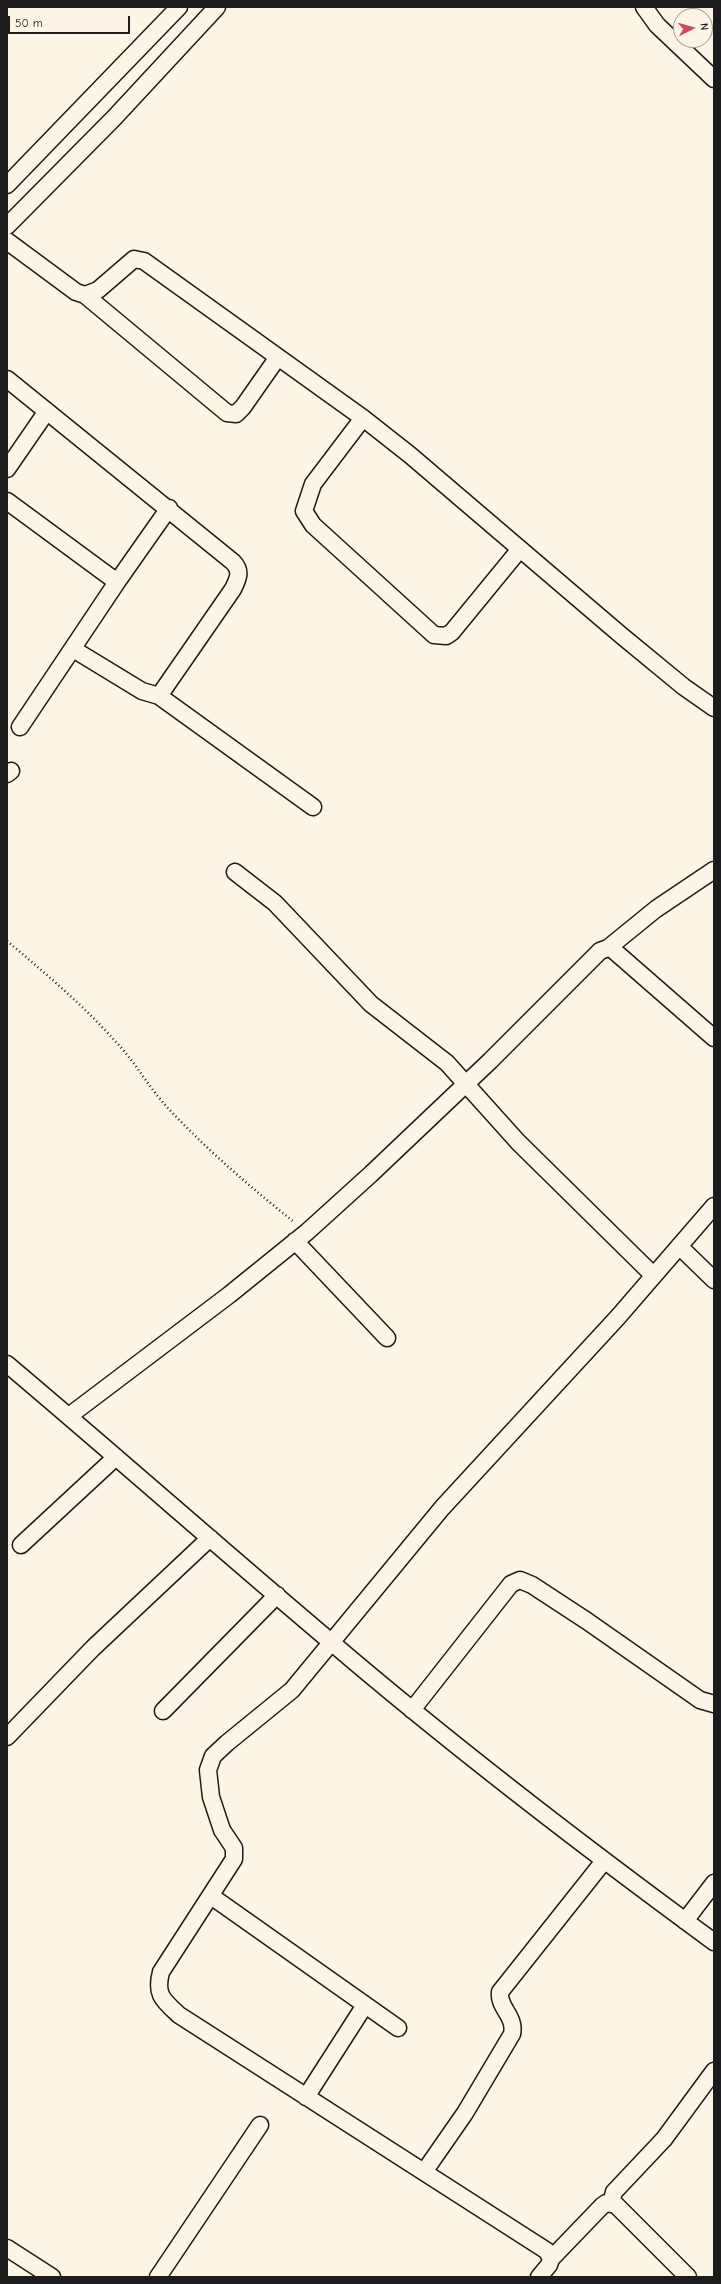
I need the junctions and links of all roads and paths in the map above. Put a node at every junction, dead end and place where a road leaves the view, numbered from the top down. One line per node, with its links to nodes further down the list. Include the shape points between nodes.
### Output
1 (179, 7): 5 (street)
2 (217, 7): 6 (street, via 114,118)
3 (649, 9): 4 (street, via 657,24)
4 (714, 79)
5 (7, 185)
6 (7, 226)
7 (7, 241): 8 (street, via 76,292)
8 (85, 295): 9 (street, via 98,290 126,264 134,259 141,259); 9 (street, via 227,413 236,414 243,407)
9 (278, 357): 12 (street)
10 (7, 379): 11 (street)
11 (47, 411): 13 (street); 15 (street)
12 (363, 418): 16 (street); 16 (street, via 313,484 304,511 313,525 434,635 446,636 452,632)
13 (7, 469)
14 (7, 501): 17 (street)
15 (169, 508): 17 (street); 19 (street, via 233,562 239,575 233,589)
16 (520, 549): 20 (street, via 684,687)
17 (117, 582): 18 (street)
18 (73, 649): 19 (street, via 142,691); 21 (street)
19 (158, 696): 22 (street)
20 (714, 708)
21 (20, 727)
22 (313, 807)
23 (714, 870): 26 (street, via 656,909)
24 (235, 872): 28 (street, via 275,903 371,1004 447,1063)
25 (7, 941): 30 (path, via 83,1007 117,1043 166,1106)
26 (608, 948): 27 (street); 28 (street, via 588,961)
27 (714, 1038)
28 (466, 1083): 30 (street, via 371,1174); 32 (street, via 518,1142)
29 (714, 1206): 31 (street)
30 (301, 1236): 34 (street); 36 (street, via 229,1295)
31 (679, 1246): 32 (street); 33 (street)
32 (653, 1275): 41 (street, via 618,1317 442,1508)
33 (714, 1280)
34 (387, 1338)
35 (7, 1364): 36 (street)
36 (69, 1416): 37 (street)
37 (116, 1457): 38 (street); 39 (street)
38 (210, 1538): 40 (street); 45 (street, via 93,1648)
39 (21, 1545)
40 (277, 1596): 41 (street); 44 (street)
41 (330, 1642): 43 (street); 48 (street, via 292,1690 226,1742 213,1756 208,1770 211,1797 222,1830 234,1848 234,1859)
42 (714, 1704): 43 (street, via 700,1700 532,1584 520,1580 507,1588)
43 (412, 1710): 46 (street)
44 (164, 1711)
45 (7, 1737)
46 (604, 1861): 49 (street); 56 (street, via 500,1992 501,2000 513,2023 512,2034 465,2113)
47 (714, 1883): 49 (street)
48 (211, 1896): 51 (street); 54 (street, via 161,1972 158,1990 178,2015)
49 (685, 1921): 50 (street)
50 (714, 1942)
51 (365, 2005): 52 (street); 54 (street)
52 (398, 2028)
53 (714, 2071): 57 (street, via 664,2139)
54 (306, 2097): 56 (street)
55 (260, 2125): 61 (street)
56 (424, 2172): 59 (street, via 533,2241 547,2251)
57 (602, 2202): 59 (street); 63 (street, via 616,2205)
58 (7, 2248): 60 (street)
59 (551, 2259): 62 (street)
60 (52, 2277)
61 (158, 2277)
62 (539, 2277)
63 (688, 2277)

